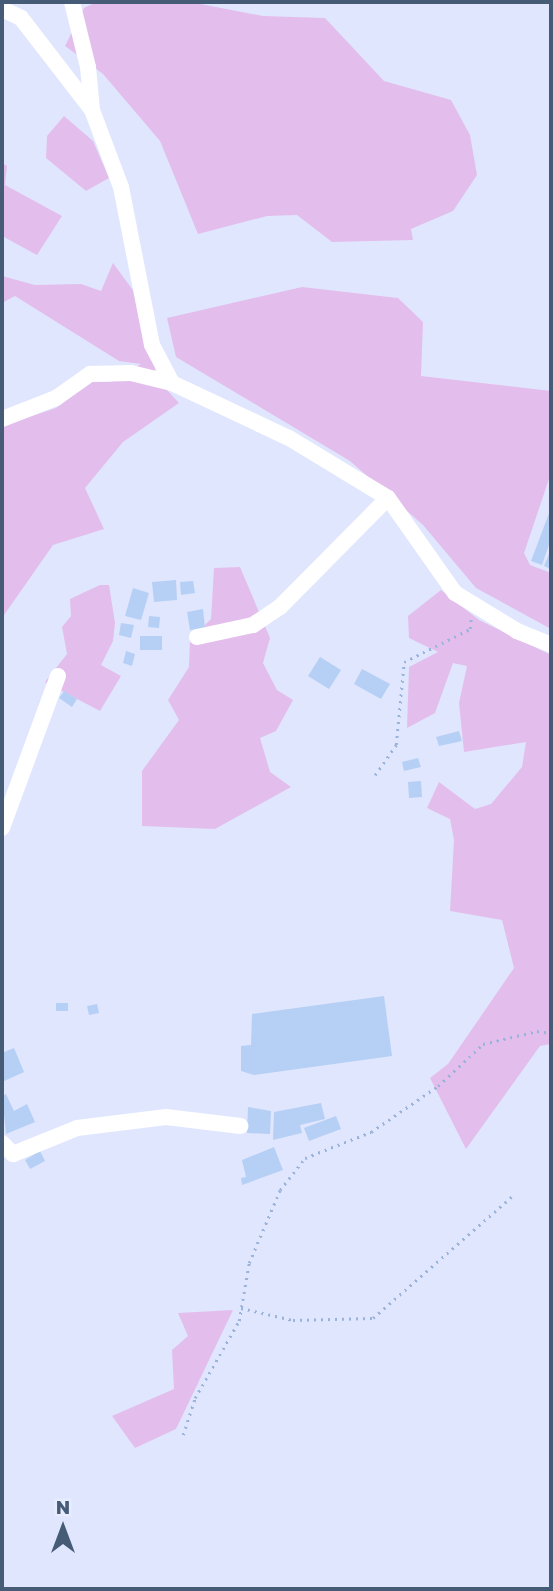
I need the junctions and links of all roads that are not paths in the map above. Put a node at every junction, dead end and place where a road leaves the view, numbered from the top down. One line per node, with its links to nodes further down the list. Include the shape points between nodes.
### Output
1 (72, 2): 3 (street, via 88,67)
2 (2, 9): 3 (street, via 21,18)
3 (92, 110): 4 (street, via 121,187 152,345)
4 (172, 383): 5 (street, via 131,373 90,374 56,398); 6 (street, via 289,438)
5 (2, 419)
6 (388, 498): 7 (street, via 280,607 253,625); 8 (street, via 455,593 517,631)
7 (197, 637)
8 (551, 645)
9 (58, 676): 10 (street)
10 (2, 828)
11 (240, 1126): 12 (street, via 166,1117 76,1128 13,1154)
12 (2, 1143)

